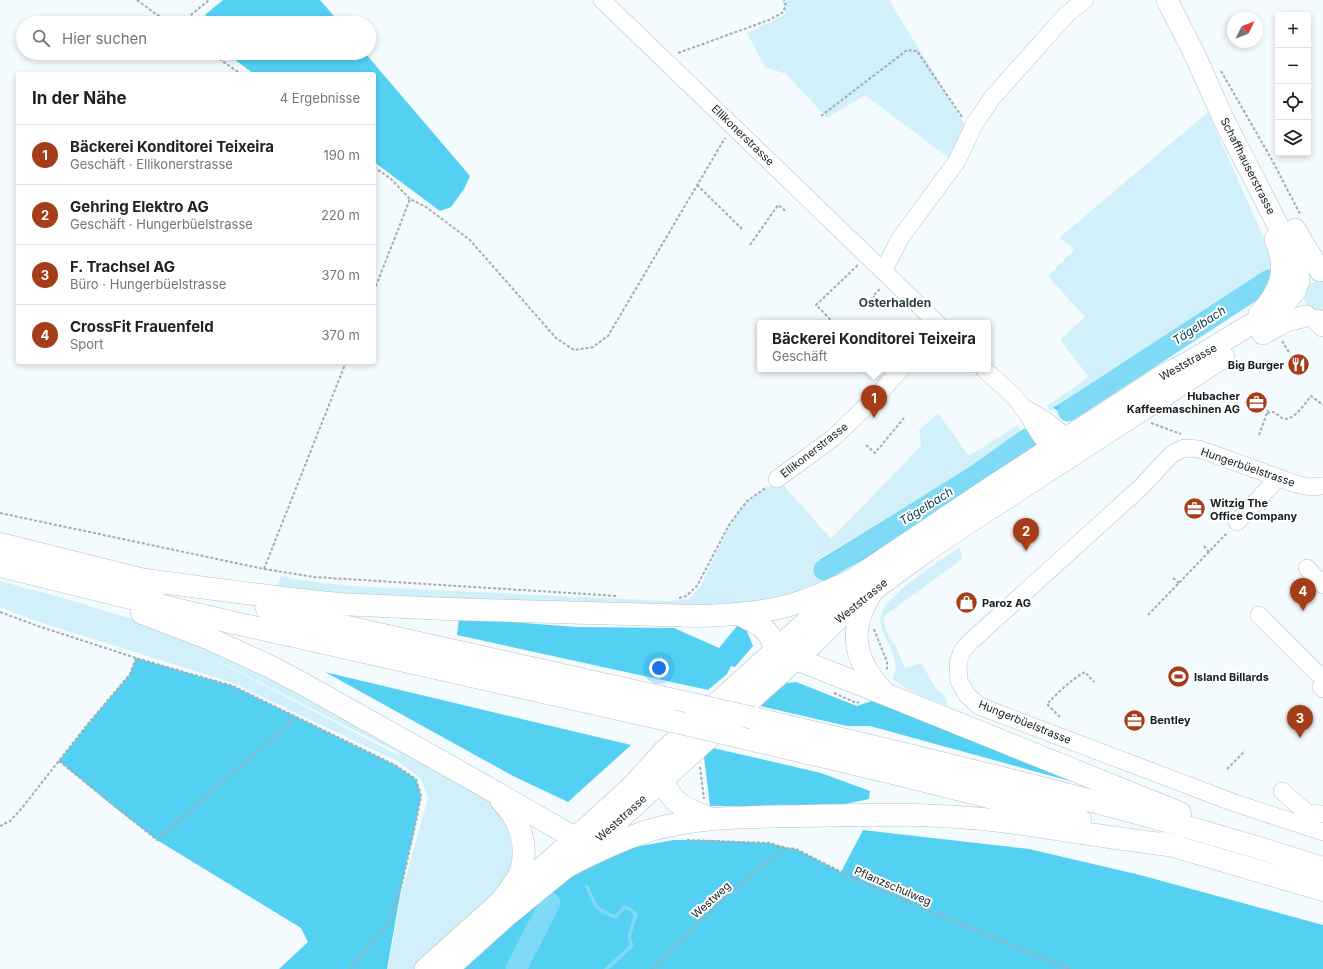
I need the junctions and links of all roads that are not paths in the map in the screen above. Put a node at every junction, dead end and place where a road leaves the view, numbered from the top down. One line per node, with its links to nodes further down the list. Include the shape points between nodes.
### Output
1 (602, 0): 7 (street, Ellikonerstrasse)
2 (1085, 0): 7 (street, via 1067,14 997,92 975,123 957,161 901,237)
3 (1167, 0): 4 (main road, Schaffhauserstrasse)
4 (1193, 52): 5 (main road, Schaffhauserstrasse); 6 (main road, Schaffhauserstrasse, via 1251,149 1308,253)
5 (1223, 118): 8 (main road, Schaffhauserstrasse, via 1295,259); 11 (main road, Weststrasse, via 1233,152 1273,233 1282,264 1280,282 1271,301)
6 (1322, 271): 8 (main road, via 1308,274)
7 (883, 272): 9 (street, Ellikonerstrasse)
8 (1298, 286): 10 (main road, via 1297,304 1301,310); 11 (main road, Weststrasse, via 1280,309)
9 (933, 320)
10 (1317, 320): 14 (main road, Weststrasse, via 1286,321)
11 (1245, 328): 14 (main road, Weststrasse, via 1160,377)
12 (898, 372): 16 (street, Ellikonerstrasse, via 833,438)
13 (987, 372): 14 (street)
14 (1060, 443): 24 (main road, Weststrasse); 26 (main road, Weststrasse, via 947,537)
15 (1278, 478): 17 (street, Hungerbüelstrasse, via 1310,487); 18 (street); 41 (street, Hungerbüelstrasse, via 1200,449 1184,448 1172,454 1140,488 970,642 962,651 958,663 960,682 967,695 979,706)
16 (777, 479)
17 (1323, 486)
18 (1237, 522)
19 (0, 544): 23 (highway)
20 (0, 566): 22 (highway)
21 (1306, 568): 25 (street)
22 (49, 578): 37 (highway, via 188,630 246,655 305,685); 44 (highway, bridge, via 339,647 736,736)
23 (145, 580): 27 (highway, via 338,604 640,615); 45 (highway, bridge, via 910,755 1030,785)
24 (851, 581): 27 (highway, via 802,602 772,610); 29 (main road, Weststrasse)
25 (1323, 585)
26 (873, 590): 30 (main road, Weststrasse, via 850,607); 34 (highway, via 860,616 857,644 865,668)
27 (739, 614): 29 (highway, via 764,628 772,638)
28 (1259, 615): 32 (street)
29 (775, 649): 30 (highway); 31 (highway); 35 (main road, Weststrasse)
30 (796, 659): 31 (main road, Weststrasse); 34 (highway)
31 (778, 675): 36 (main road, Weststrasse)
32 (1320, 679): 33 (street)
33 (1323, 690)
34 (885, 694): 45 (highway)
35 (663, 752): 36 (highway); 42 (main road, Weststrasse, via 632,786)
36 (663, 779): 40 (highway, via 671,797); 43 (main road, Weststrasse)
37 (481, 784): 42 (highway); 49 (highway, via 511,812 522,836 524,854 520,872)
38 (1282, 791): 39 (street, via 1307,813)
39 (1323, 814)
40 (708, 832): 44 (highway, via 775,817 944,816 1012,822); 46 (highway, via 667,826 612,844)
41 (1323, 832)
42 (575, 838): 43 (highway); 49 (main road, Weststrasse)
43 (596, 840): 46 (main road, Weststrasse)
44 (1176, 846): 48 (highway)
45 (1286, 856): 47 (highway)
46 (568, 866): 51 (main road, Weststrasse)
47 (1323, 868)
48 (1323, 890)
49 (502, 900): 50 (main road, Weststrasse)
50 (425, 969)
51 (448, 969)

